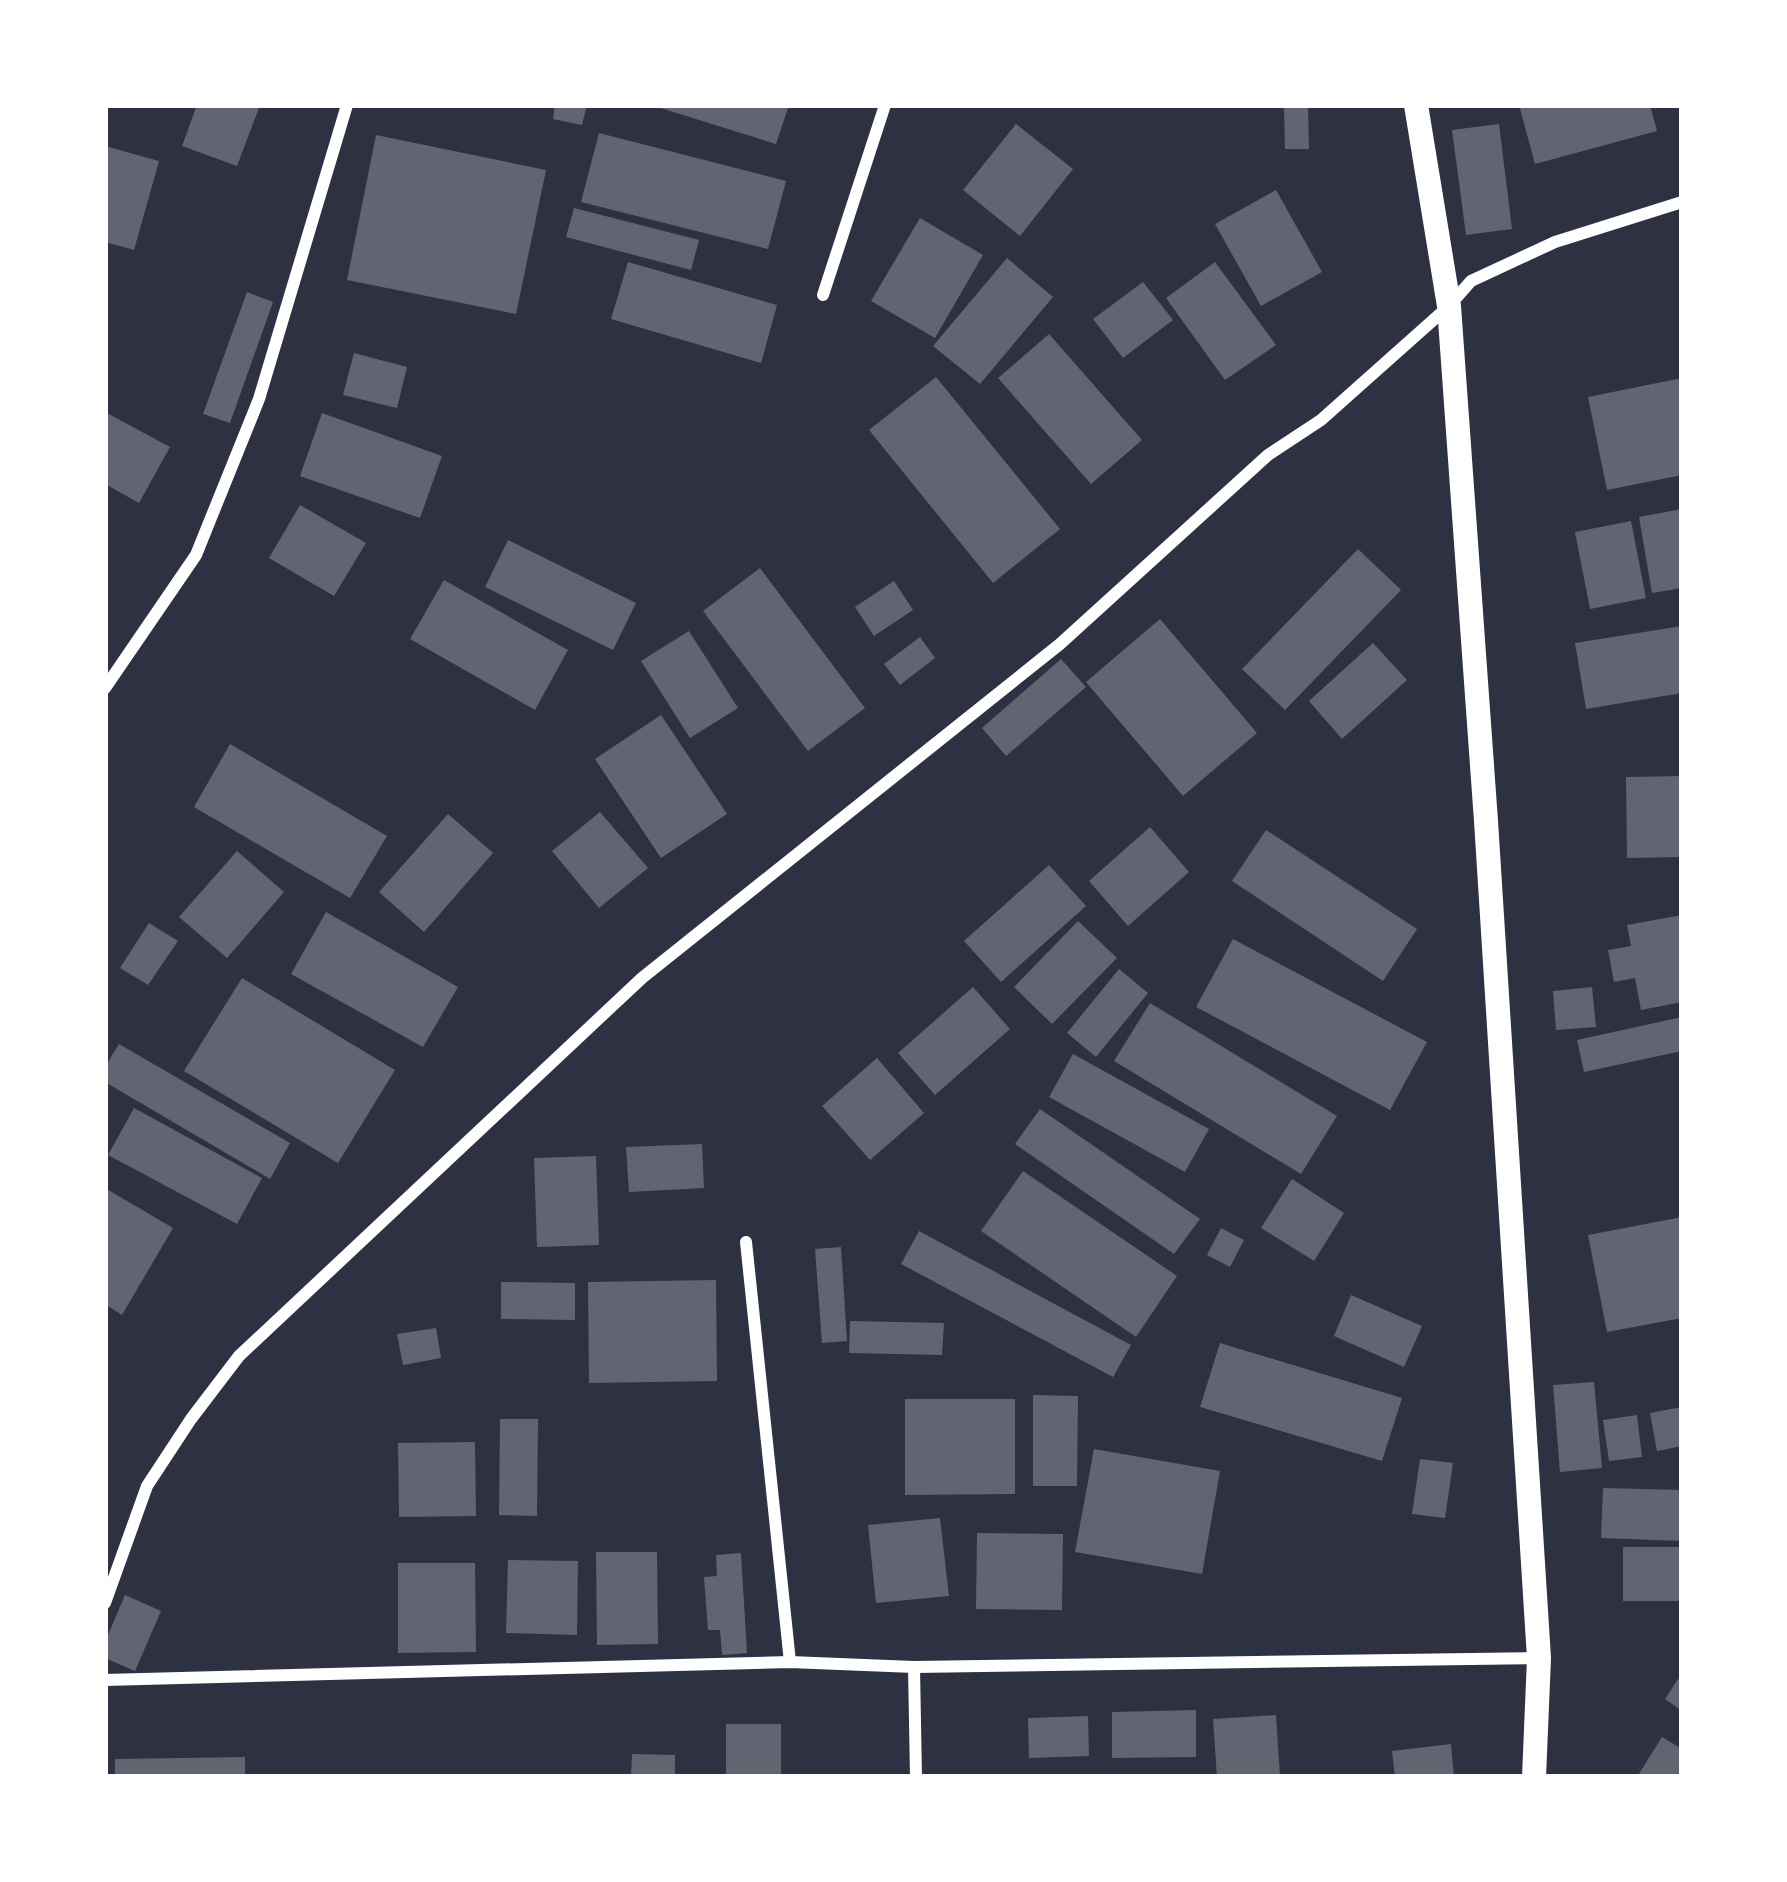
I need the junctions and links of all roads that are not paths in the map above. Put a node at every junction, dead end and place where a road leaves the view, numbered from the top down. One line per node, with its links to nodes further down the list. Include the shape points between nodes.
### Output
1 (346, 105): 7 (street, via 259,399 196,555)
2 (885, 105): 5 (street)
3 (1416, 105): 6 (main road)
4 (1682, 202): 6 (street, via 1556,242 1471,281)
5 (824, 295)
6 (1449, 306): 9 (street, via 1321,420 1268,455 1060,644 642,978 239,1356 147,1486); 10 (main road)
7 (105, 688)
8 (746, 1243): 11 (street)
9 (105, 1603)
10 (1539, 1658): 12 (street); 15 (main road)
11 (790, 1662): 12 (street); 13 (street)
12 (914, 1667): 14 (street)
13 (105, 1680)
14 (916, 1777)
15 (1534, 1777)

